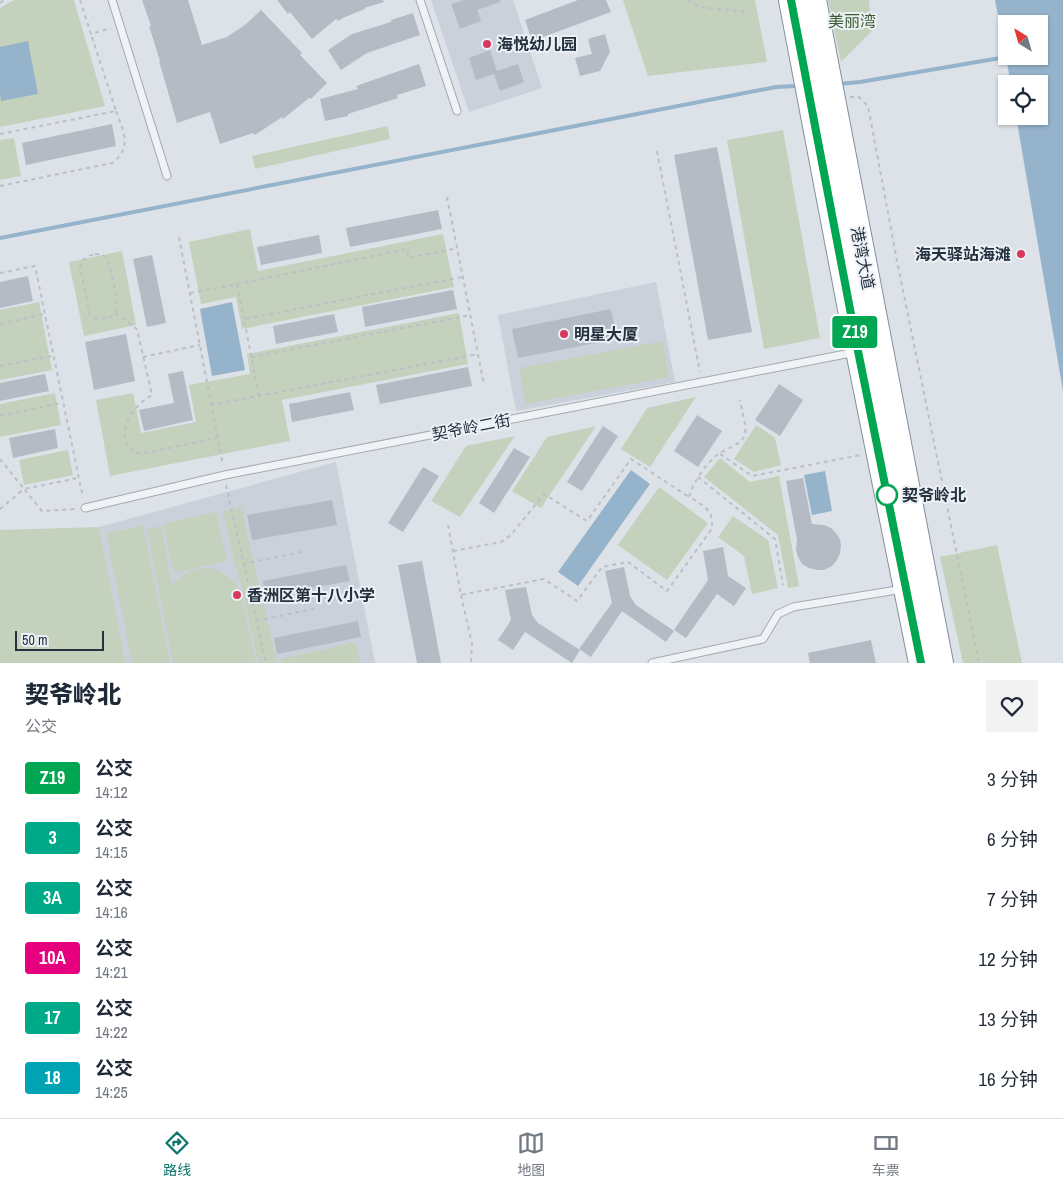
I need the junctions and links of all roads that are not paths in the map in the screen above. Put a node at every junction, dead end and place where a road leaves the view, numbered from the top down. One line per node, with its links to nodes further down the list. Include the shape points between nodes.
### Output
1 (112, 0): 8 (lane)
2 (420, 0): 7 (lane)
3 (791, 0): 5 (highway, 港湾大道)
4 (814, 0): 5 (highway, 港湾大道)
5 (816, 67): 6 (highway, 港湾大道)
6 (830, 100): 9 (highway, 港湾大道); 14 (highway, 港湾大道)
7 (457, 111)
8 (167, 176)
9 (858, 351): 10 (lane, 契爷岭二街, via 224,475); 11 (highway, 港湾大道)
10 (85, 508)
11 (906, 588): 12 (lane, via 793,607 778,614 763,639); 13 (highway, 港湾大道)
12 (652, 663)
13 (921, 663)
14 (941, 663)

